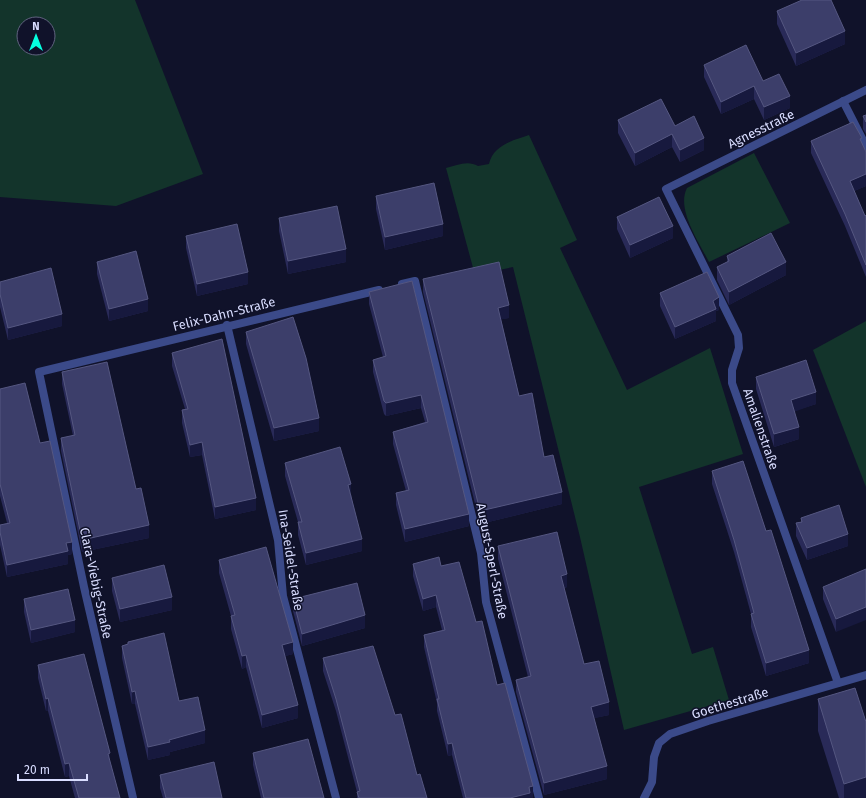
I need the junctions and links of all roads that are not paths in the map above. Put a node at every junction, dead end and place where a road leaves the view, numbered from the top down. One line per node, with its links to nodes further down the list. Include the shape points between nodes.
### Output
1 (866, 90): 2 (street, Agnesstraße)
2 (843, 101): 3 (street); 4 (street, Agnesstraße)
3 (866, 146)
4 (666, 189): 9 (street, Amalienstraße, via 738,335 739,348 732,370 732,383)
5 (415, 281): 6 (street, Felix-Dahn-Straße); 12 (street, August-Sperl-Straße, via 481,553 486,602)
6 (227, 325): 7 (street, Felix-Dahn-Straße); 11 (street, Ina-Seidel-Straße, via 278,540 283,596)
7 (39, 372): 10 (street, Clara-Viebig-Straße)
8 (866, 675): 9 (street, Goethestraße)
9 (838, 683): 13 (street, Goethestraße, via 670,734 659,744 654,757 652,782)
10 (132, 798)
11 (336, 798)
12 (539, 798)
13 (644, 798)

